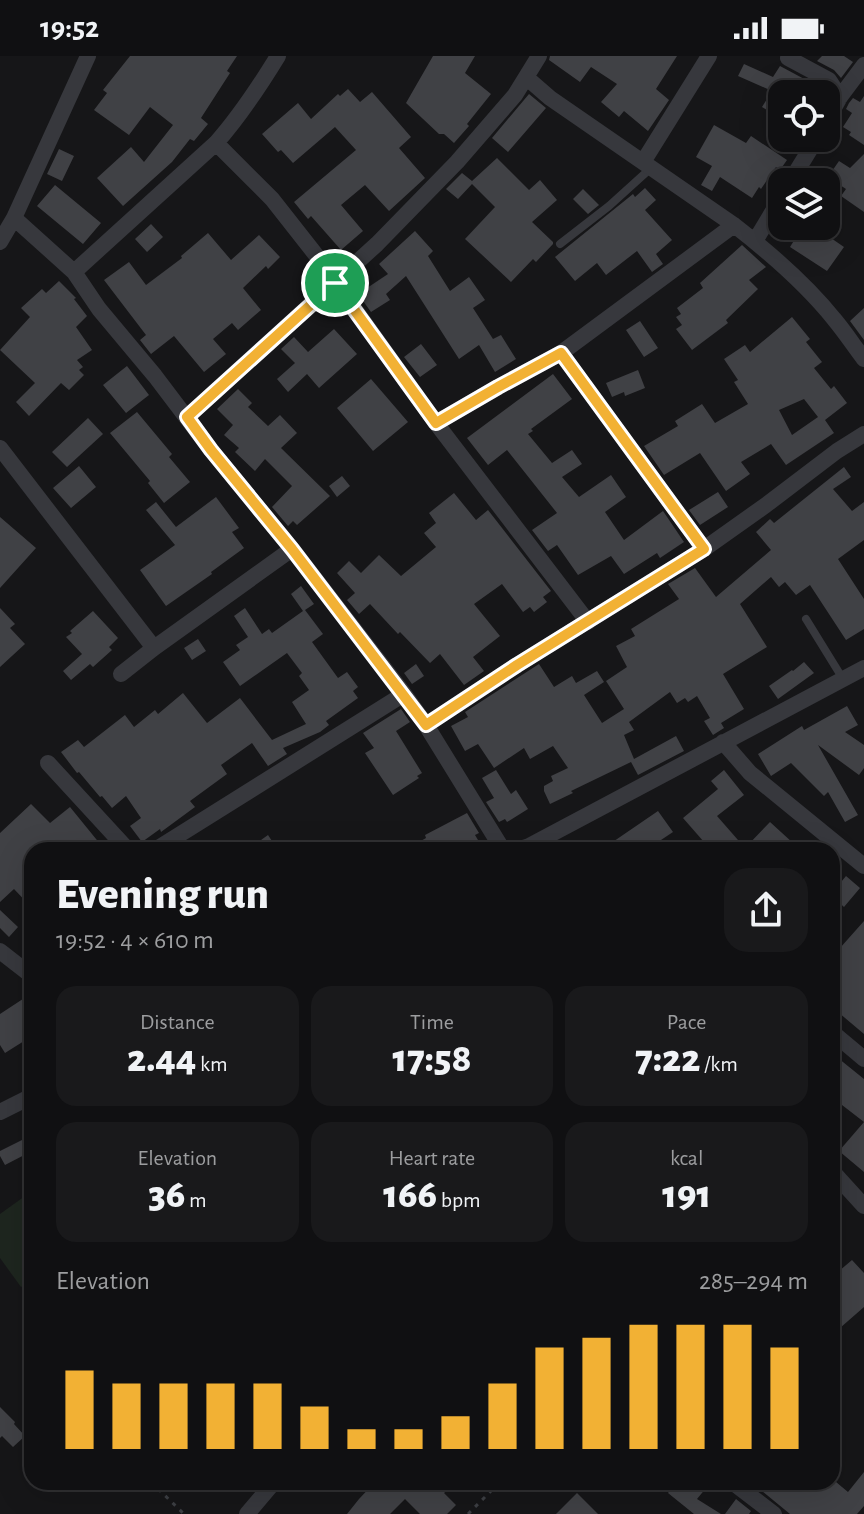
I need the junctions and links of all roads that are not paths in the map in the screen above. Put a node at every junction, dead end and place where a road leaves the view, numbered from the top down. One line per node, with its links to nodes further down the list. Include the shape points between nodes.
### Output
1 (88, 56): 12 (street)
2 (278, 56): 10 (street)
3 (539, 56): 7 (street)
4 (709, 56): 11 (street)
5 (788, 58): 8 (street)
6 (864, 65): 9 (street)
7 (527, 78): 11 (street); 19 (street, via 457,162)
8 (829, 80)
9 (840, 97)
10 (216, 143): 18 (street); 19 (street, via 272,199)
11 (647, 165): 14 (street); 17 (lane, via 609,206)
12 (14, 218): 16 (street); 18 (street)
13 (768, 219): 15 (street)
14 (734, 225): 15 (street); 20 (street)
15 (755, 241): 21 (street, via 793,274)
16 (0, 242)
17 (560, 244)
18 (74, 272): 22 (street)
19 (335, 283): 22 (street); 23 (street)
20 (561, 353): 23 (street); 27 (street)
21 (864, 359)
22 (187, 417): 26 (street)
23 (436, 423): 29 (street)
24 (864, 434): 27 (street)
25 (0, 448): 30 (street)
26 (292, 549): 30 (street); 34 (street)
27 (704, 549): 29 (street)
28 (806, 619): 33 (lane)
29 (588, 622): 35 (street)
30 (154, 648): 32 (street)
31 (864, 668): 33 (street)
32 (121, 674)
33 (843, 679): 36 (street)
34 (404, 694): 35 (street); 39 (street)
35 (426, 725): 40 (street)
36 (723, 742): 41 (street); 42 (street)
37 (48, 763): 38 (street)
38 (121, 842)
39 (168, 842)
40 (498, 842)
41 (539, 842)
42 (823, 842)
43 (840, 856): 44 (street)
44 (864, 866)
45 (0, 951): 46 (street)
46 (24, 970)
47 (840, 1039): 48 (street)
48 (864, 1059)
49 (24, 1100): 50 (street)
50 (0, 1112)
51 (840, 1180): 52 (street)
52 (864, 1206)
53 (267, 1490): 55 (street)
54 (742, 1490): 56 (street)
55 (247, 1514)
56 (774, 1514)

